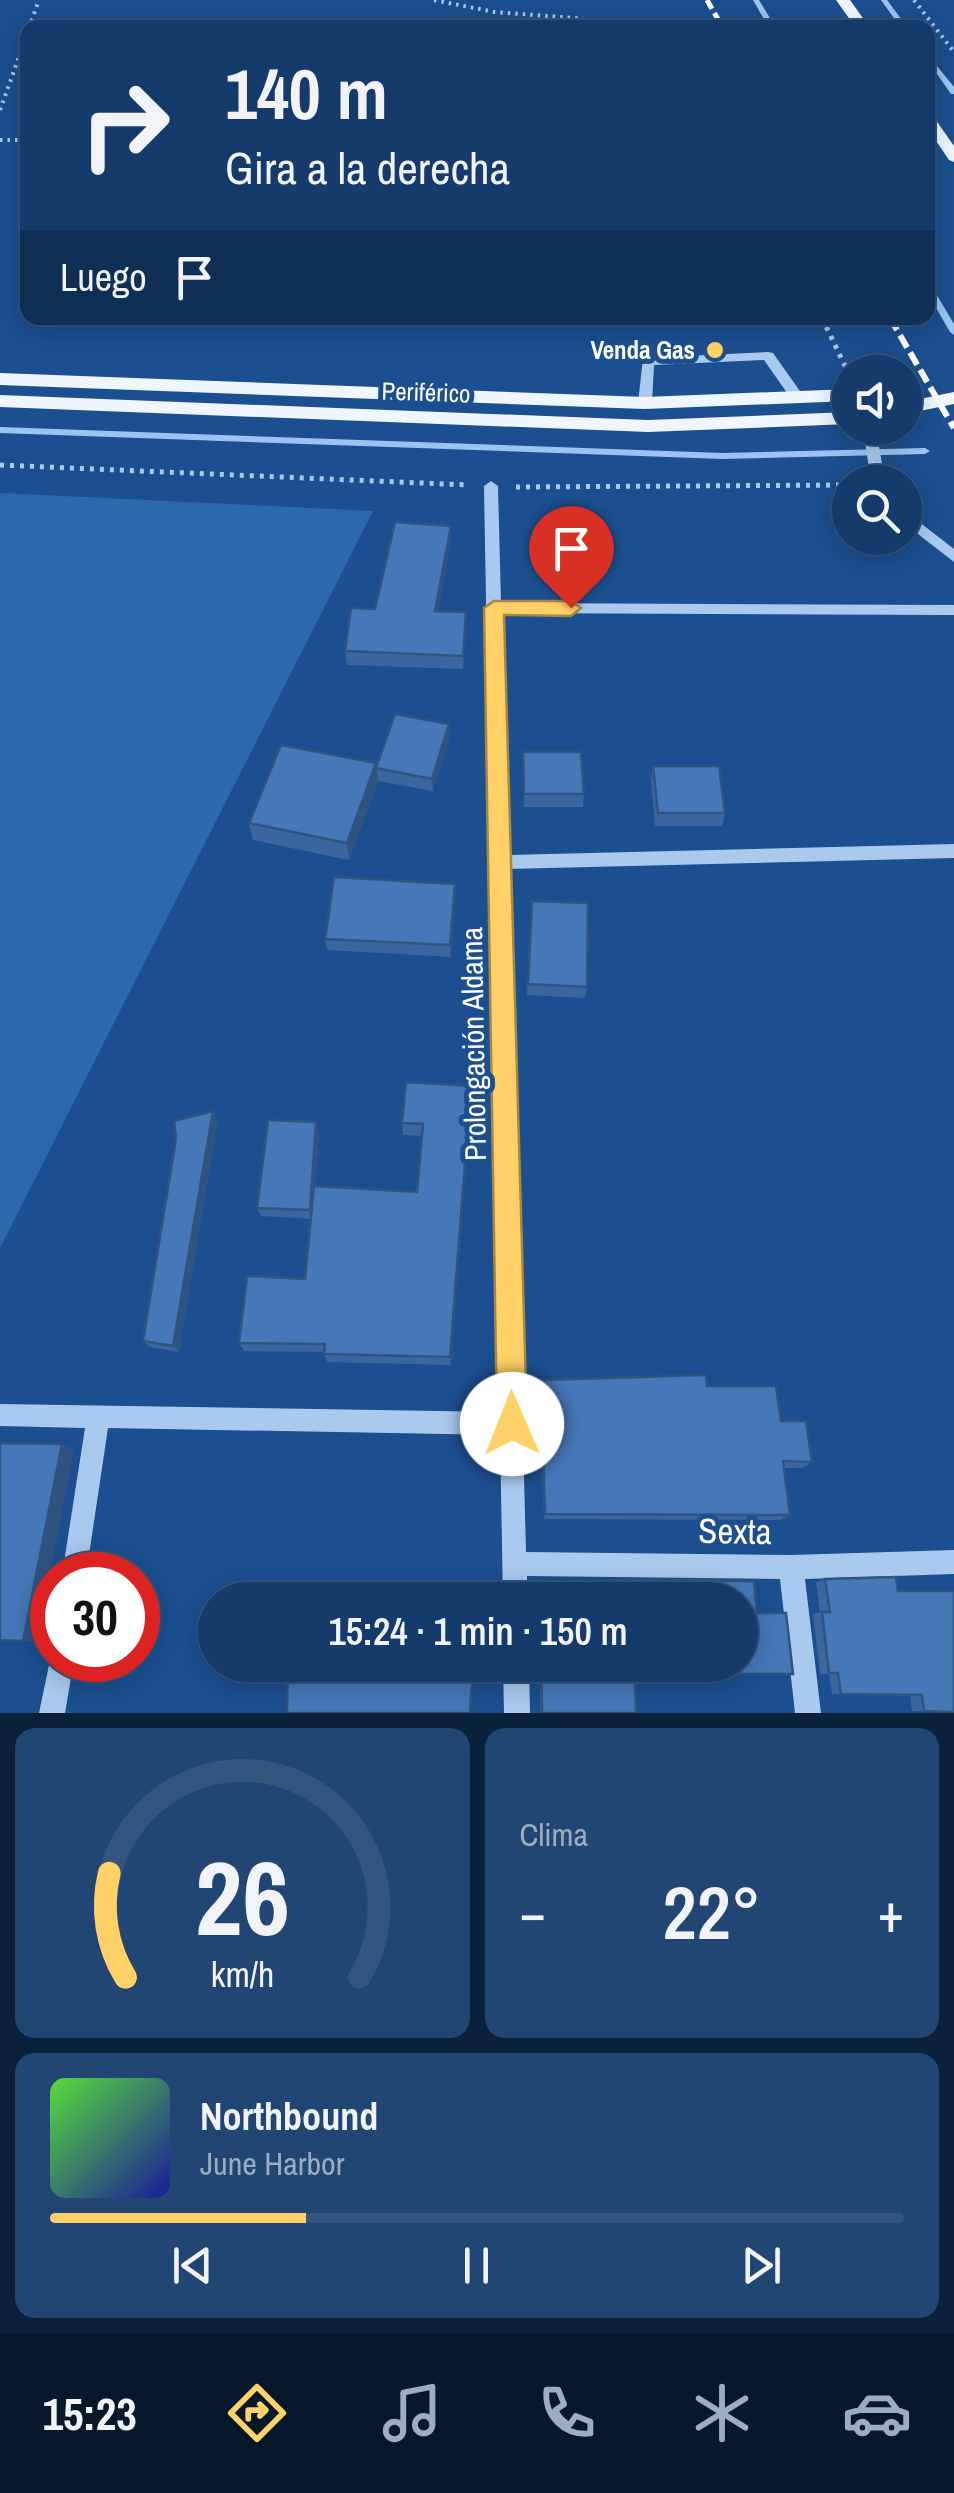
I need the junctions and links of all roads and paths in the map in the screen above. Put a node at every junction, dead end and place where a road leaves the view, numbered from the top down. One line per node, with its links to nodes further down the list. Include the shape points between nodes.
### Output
1 (434, 0): 3 (path)
2 (914, 0): 4 (path)
3 (597, 20)
4 (929, 20)
5 (935, 27): 6 (path)
6 (954, 52)
7 (20, 53): 8 (path)
8 (0, 110)
9 (935, 129): 10 (main road)
10 (954, 157)
11 (825, 325): 12 (path)
12 (840, 355)
13 (0, 379): 17 (main road, Periférico)
14 (832, 396): 15 (main road, Periférico)
15 (797, 397): 17 (main road, Periférico); 17 (street, via 768,356 648,361)
16 (0, 401): 18 (main road, Periférico, via 648,426)
17 (645, 403)
18 (832, 419)
19 (0, 465): 20 (path)
20 (491, 486): 21 (path); 24 (street, Prolongación Aldama)
21 (832, 486)
22 (922, 530): 23 (street)
23 (954, 556)
24 (494, 608): 25 (street); 27 (street, Prolongación Aldama)
25 (954, 610)
26 (954, 851): 27 (street)
27 (502, 862): 30 (street, Prolongación Aldama)
28 (0, 1415): 29 (street)
29 (98, 1418): 30 (street); 31 (street)
30 (512, 1424): 33 (street, Prolongación Aldama)
31 (78, 1552)
32 (954, 1562): 34 (street, Sexta)
33 (515, 1564): 34 (street, Sexta); 35 (street, Prolongación Aldama)
34 (792, 1567): 40 (street)
35 (516, 1582)
36 (57, 1682): 38 (street)
37 (516, 1682): 39 (street)
38 (52, 1713)
39 (517, 1713)
40 (808, 1713)

